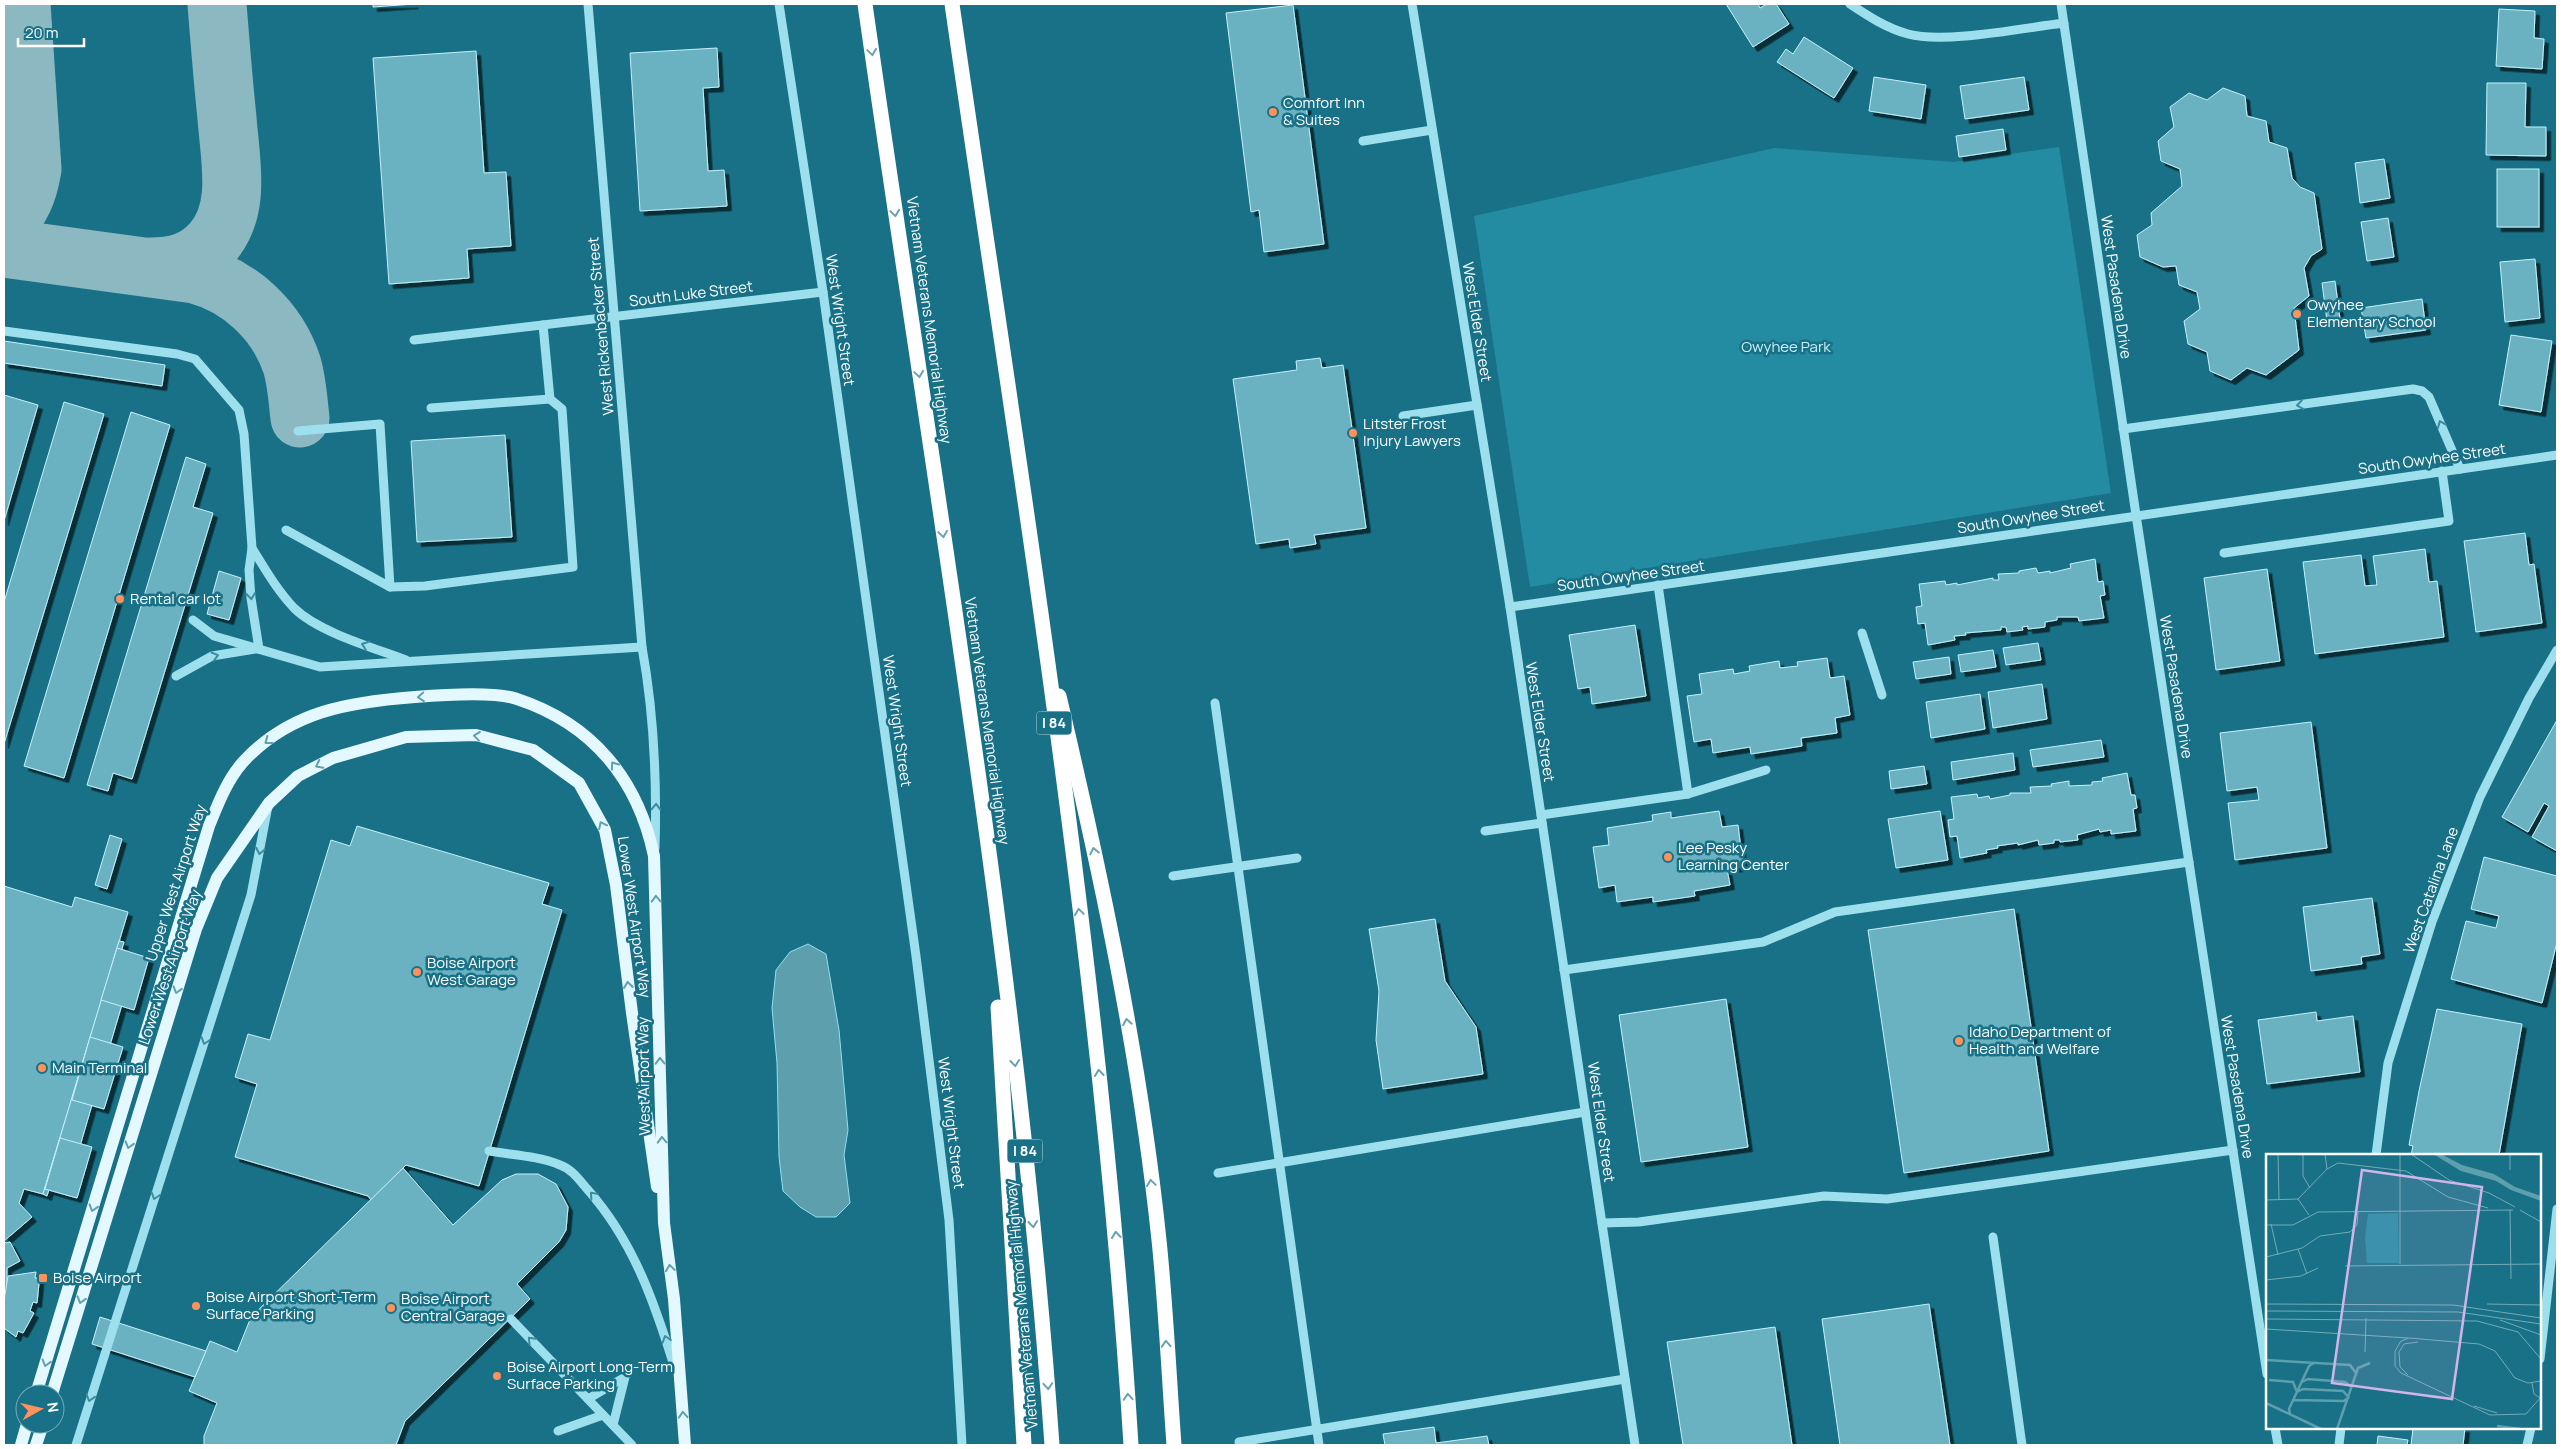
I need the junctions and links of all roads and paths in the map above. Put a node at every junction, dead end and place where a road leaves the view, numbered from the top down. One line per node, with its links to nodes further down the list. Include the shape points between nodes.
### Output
1 (588, 4): 12 (street, West Rickenbacker Street)
2 (779, 4): 11 (street, West Wright Street)
3 (865, 4): 48 (highway, Vietnam Veterans Memorial Highway / I 84, one-way to 48)
4 (952, 4): 29 (highway, I 84)
5 (1412, 4): 9 (street, West Elder Street)
6 (1850, 4): 8 (street, via 1874,20 1908,34 1933,38)
7 (2061, 4): 8 (street, West Pasadena Drive)
8 (2064, 23): 21 (street, West Pasadena Drive)
9 (1432, 130): 10 (street); 17 (street, West Elder Street)
10 (1363, 141)
11 (823, 292): 12 (street, South Luke Street); 83 (street, West Wright Street, via 949,1220)
12 (613, 317): 13 (street, South Luke Street); 35 (street, West Rickenbacker Street)
13 (543, 325): 15 (street, South Luke Street); 16 (street)
14 (4, 331): 27 (street, via 196,359 240,410)
15 (414, 340)
16 (550, 399): 18 (street); 31 (street, via 562,409 573,567 425,586)
17 (1477, 405): 19 (street); 32 (street, West Elder Street)
18 (431, 408)
19 (1403, 416)
20 (298, 430): 31 (street, via 380,424)
21 (2123, 430): 23 (street, one-way to 21, via 2429,397 2413,389); 25 (street, West Pasadena Drive)
22 (2557, 455): 23 (street, South Owyhee Street)
23 (2460, 469): 24 (street, South Owyhee Street)
24 (2442, 471): 25 (street, South Owyhee Street); 28 (street, via 2449,521)
25 (2136, 515): 30 (street, South Owyhee Street); 50 (street, West Pasadena Drive)
26 (286, 530): 31 (street)
27 (252, 548): 36 (street, one-way to 36, via 249,570); 38 (street, one-way to 27, via 354,641 296,609 278,589)
28 (2224, 553)
29 (1036, 585): 86 (highway, I 84, one-way to 29, via 1122,1297 1093,1019); 87 (highway, one-way to 29, via 1158,1240 1131,1046 1106,907)
30 (1658, 585): 32 (street, South Owyhee Street); 43 (street)
31 (390, 587)
32 (1510, 607): 45 (street, West Elder Street)
33 (193, 620): 36 (street, via 214,636)
34 (1862, 633): 40 (street)
35 (642, 647): 38 (street); 47 (street, West Airport Way, one-way to 35, via 657,787)
36 (259, 649): 38 (street, via 320,667); 39 (street, one-way to 36, via 212,656)
37 (2557, 650): 57 (street, West Catalina Lane, via 2529,698 2480,797 2432,922 2388,1063)
38 (411, 662)
39 (176, 676)
40 (1882, 695)
41 (1215, 703): 51 (street)
42 (1766, 770): 43 (street)
43 (1688, 794): 45 (street)
44 (269, 803): 61 (main road, Lower West Airport Way, one-way to 44, via 653,1169 614,875 605,830 579,784 533,750 476,735 406,737 333,758 298,776); 69 (main road, Lower West Airport Way, one-way to 69, via 217,878 196,929); 80 (street, one-way to 80, via 251,895)
45 (1541, 819): 46 (street); 53 (street, West Elder Street)
46 (1485, 831)
47 (654, 856): 61 (main road, West Airport Way, one-way to 47); 68 (main road, Upper West Airport Way, one-way to 68, via 649,833 632,790 602,749 568,722 516,698 475,695 372,700 303,718 268,740 242,763 222,794 209,826)
48 (988, 858): 84 (highway); 85 (highway, Vietnam Veterans Memorial Highway / I 84, one-way to 85, via 1022,1123)
49 (1297, 858): 51 (street)
50 (2189, 862): 53 (street, via 1835,912 1763,942); 55 (street, West Pasadena Drive)
51 (1238, 866): 52 (street); 58 (street)
52 (1173, 876)
53 (1564, 970): 54 (street, West Elder Street)
54 (1585, 1112): 58 (street); 62 (street, West Elder Street)
55 (2233, 1150): 62 (street, via 1887,1198 1824,1196 1639,1222); 66 (street, West Pasadena Drive)
56 (490, 1151): 70 (street, one-way to 56, via 655,1305 632,1252 606,1210 576,1176 561,1165)
57 (2376, 1154)
58 (1279, 1163): 59 (street); 78 (street)
59 (1218, 1172)
60 (2557, 1209): 65 (street)
61 (664, 1223): 70 (main road, West Airport Way, one-way to 61)
62 (1602, 1223): 67 (street, West Elder Street)
63 (1993, 1237): 90 (street)
64 (510, 1319): 71 (street, one-way to 64)
65 (2541, 1350)
66 (2266, 1367)
67 (1625, 1380): 78 (street); 89 (street, West Elder Street)
68 (39, 1384)
69 (55, 1384)
70 (681, 1386): 82 (main road, West Airport Way, one-way to 70)
71 (588, 1399): 72 (street); 73 (street, via 624,1377)
72 (603, 1415): 73 (street); 77 (street)
73 (613, 1425): 81 (street)
74 (2276, 1429): 91 (street)
75 (2341, 1429): 92 (street)
76 (2531, 1429): 93 (street)
77 (558, 1431)
78 (1317, 1431): 79 (street); 88 (street)
79 (1239, 1442)
80 (76, 1445)
81 (632, 1445)
82 (685, 1445)
83 (962, 1445)
84 (1024, 1445)
85 (1052, 1445)
86 (1131, 1445)
87 (1174, 1445)
88 (1319, 1445)
89 (1635, 1445)
90 (2022, 1445)
91 (2278, 1445)
92 (2339, 1445)
93 (2527, 1445)

